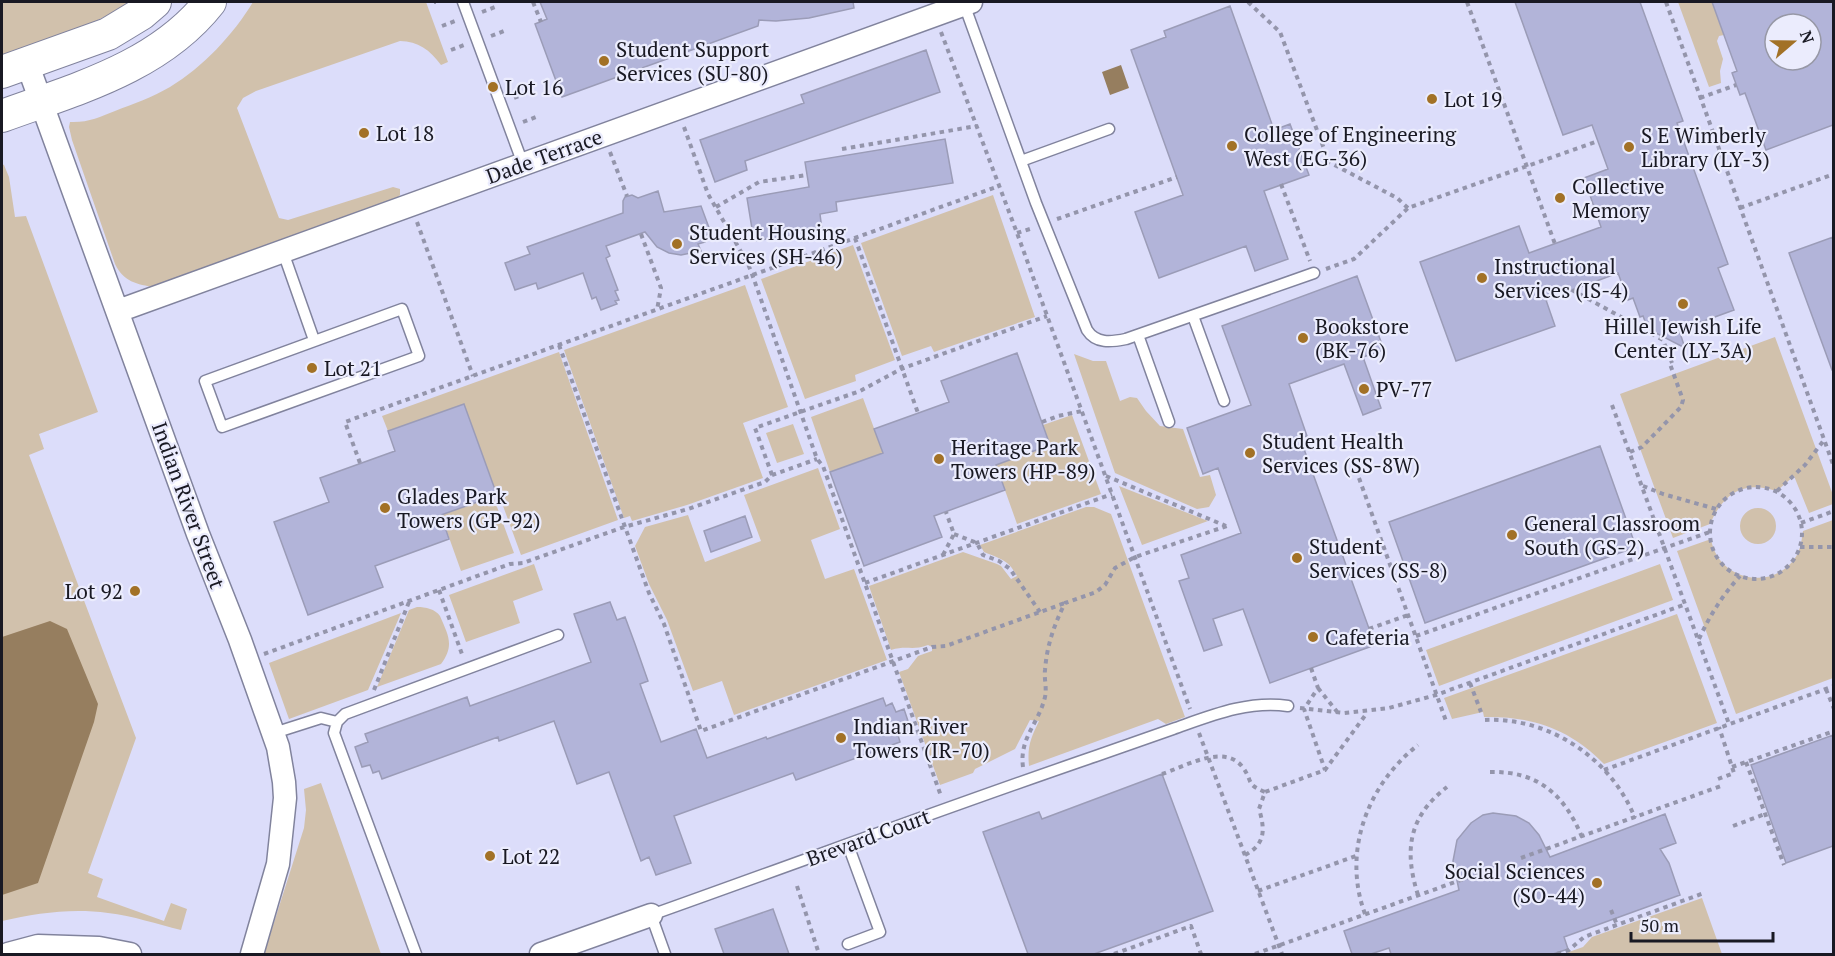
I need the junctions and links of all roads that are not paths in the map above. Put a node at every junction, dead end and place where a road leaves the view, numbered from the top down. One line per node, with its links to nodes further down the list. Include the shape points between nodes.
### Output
1 (155, 2): 5 (street, via 108,34)
2 (210, 2): 6 (street, via 154,53 118,73)
3 (463, 2): 10 (lane)
4 (967, 3): 9 (lane); 10 (street, Dade Terrace)
5 (14, 68): 6 (street, Indian River Street)
6 (41, 102): 7 (street); 13 (street, Indian River Street)
7 (2, 116)
8 (1108, 129): 9 (lane)
9 (1021, 161): 15 (lane, via 1091,337 1114,341)
10 (523, 164): 11 (street, Dade Terrace)
11 (283, 252): 13 (street, Dade Terrace); 16 (lane)
12 (1314, 273): 14 (lane)
13 (118, 311): 22 (street, Indian River Street)
14 (1193, 316): 15 (lane); 17 (lane)
15 (1138, 335): 18 (lane)
16 (314, 340): 16 (lane, via 205,381 222,427 419,356 402,309)
17 (1224, 401)
18 (1169, 422)
19 (558, 634): 21 (lane, via 345,714)
20 (1288, 706): 23 (lane, Brevard Court, via 1242,707 941,809)
21 (337, 722): 22 (lane, via 321,718); 29 (lane, via 334,733)
22 (274, 733): 28 (street, Indian River Street, via 284,782 284,817 278,864)
23 (848, 845): 24 (lane, Brevard Court); 25 (lane, via 880,932)
24 (651, 915): 30 (street, Brevard Court); 31 (lane)
25 (848, 944)
26 (8, 954): 27 (street, via 38,946 99,948)
27 (130, 954)
28 (252, 954)
29 (416, 954)
30 (541, 954)
31 (665, 954)

